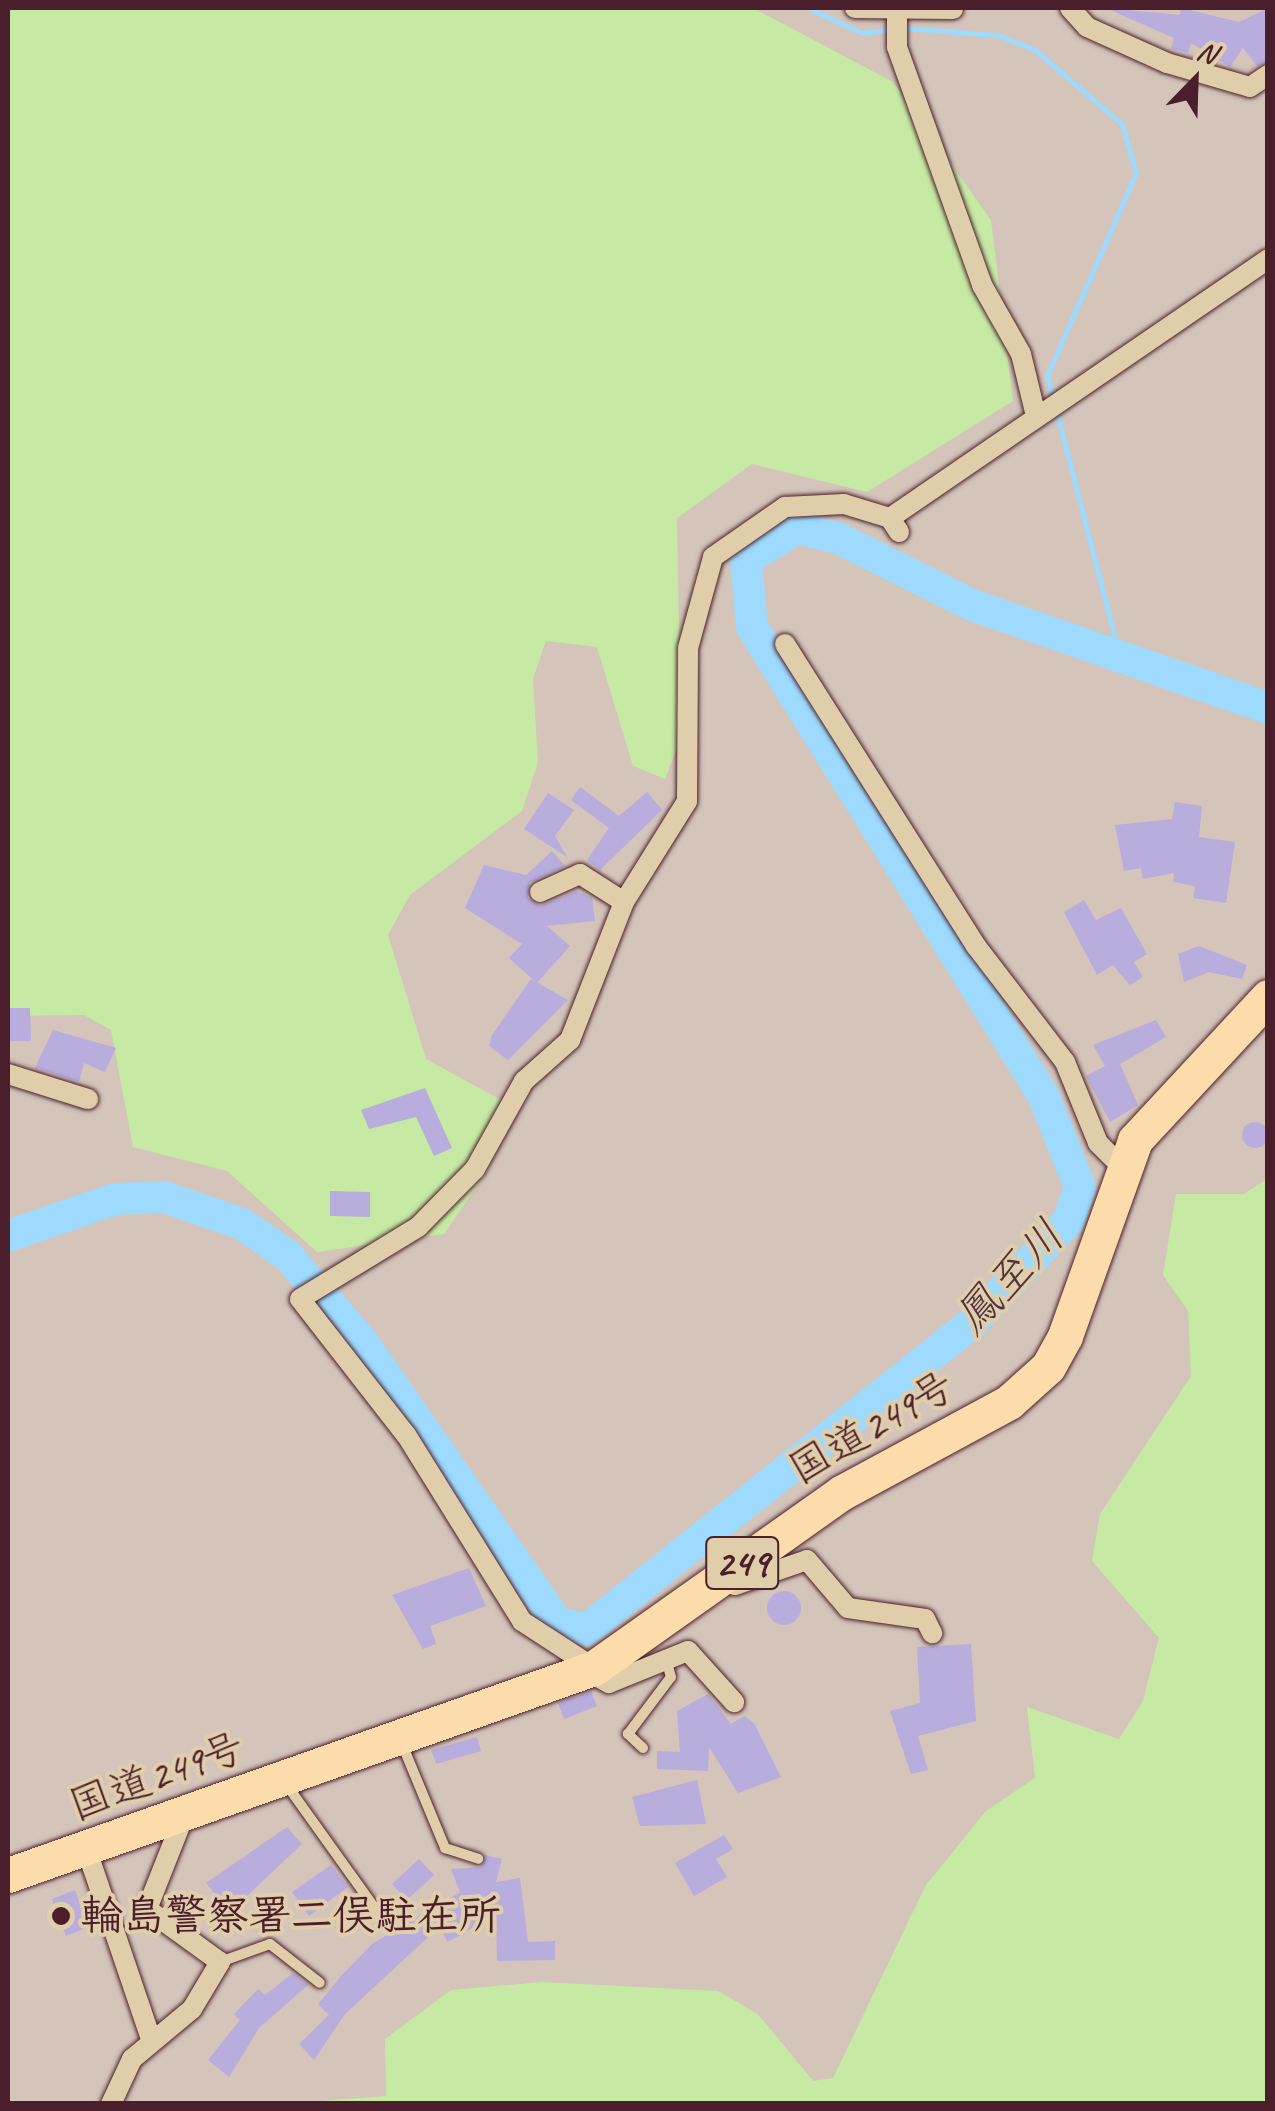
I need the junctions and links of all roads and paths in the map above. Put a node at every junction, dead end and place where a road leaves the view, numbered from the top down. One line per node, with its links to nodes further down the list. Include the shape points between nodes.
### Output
1 (855, 8): 4 (street)
2 (1070, 8): 5 (street, via 1087,26 1167,63 1250,87)
3 (953, 10): 4 (street)
4 (897, 13): 7 (street, via 897,41 982,285 1021,354)
5 (1268, 75)
6 (1268, 260): 7 (street)
7 (1039, 409): 10 (street, via 895,525 844,504 785,507 714,557 688,648 687,801)
8 (785, 644): 14 (street, via 976,946 1065,1062 1098,1143)
9 (540, 892): 10 (street, via 580,874)
10 (624, 902): 18 (street, via 570,1040 524,1081 475,1169 418,1227 307,1294 306,1312 406,1435 522,1621)
11 (1268, 997): 14 (highway, 国道249号 / 249)
12 (8, 1074): 13 (street)
13 (88, 1099)
14 (1122, 1166): 15 (highway, 国道249号 / 249, via 1048,1367 1009,1402 841,1493)
15 (727, 1573): 16 (street, via 735,1584 807,1560 848,1608 925,1618); 18 (highway, 国道249号 / 249)
16 (932, 1634)
17 (655, 1658): 18 (street, via 608,1683); 19 (street, via 700,1656); 21 (lane, via 670,1661 671,1676 628,1734)
18 (591, 1670): 20 (highway, 国道249号 / 249)
19 (734, 1702)
20 (400, 1738): 22 (highway, 国道249号 / 249); 25 (lane, via 445,1848)
21 (642, 1748)
22 (283, 1779): 23 (highway, 国道249号 / 249); 27 (lane)
23 (184, 1813): 24 (highway, 国道249号 / 249); 28 (street, via 147,1910)
24 (87, 1850): 26 (highway, 国道249号 / 249); 30 (street)
25 (478, 1859)
26 (8, 1875)
27 (379, 1914)
28 (220, 1962): 29 (lane, via 270,1944); 30 (street, via 192,2009)
29 (320, 1983)
30 (151, 2039): 31 (street)
31 (111, 2104)

